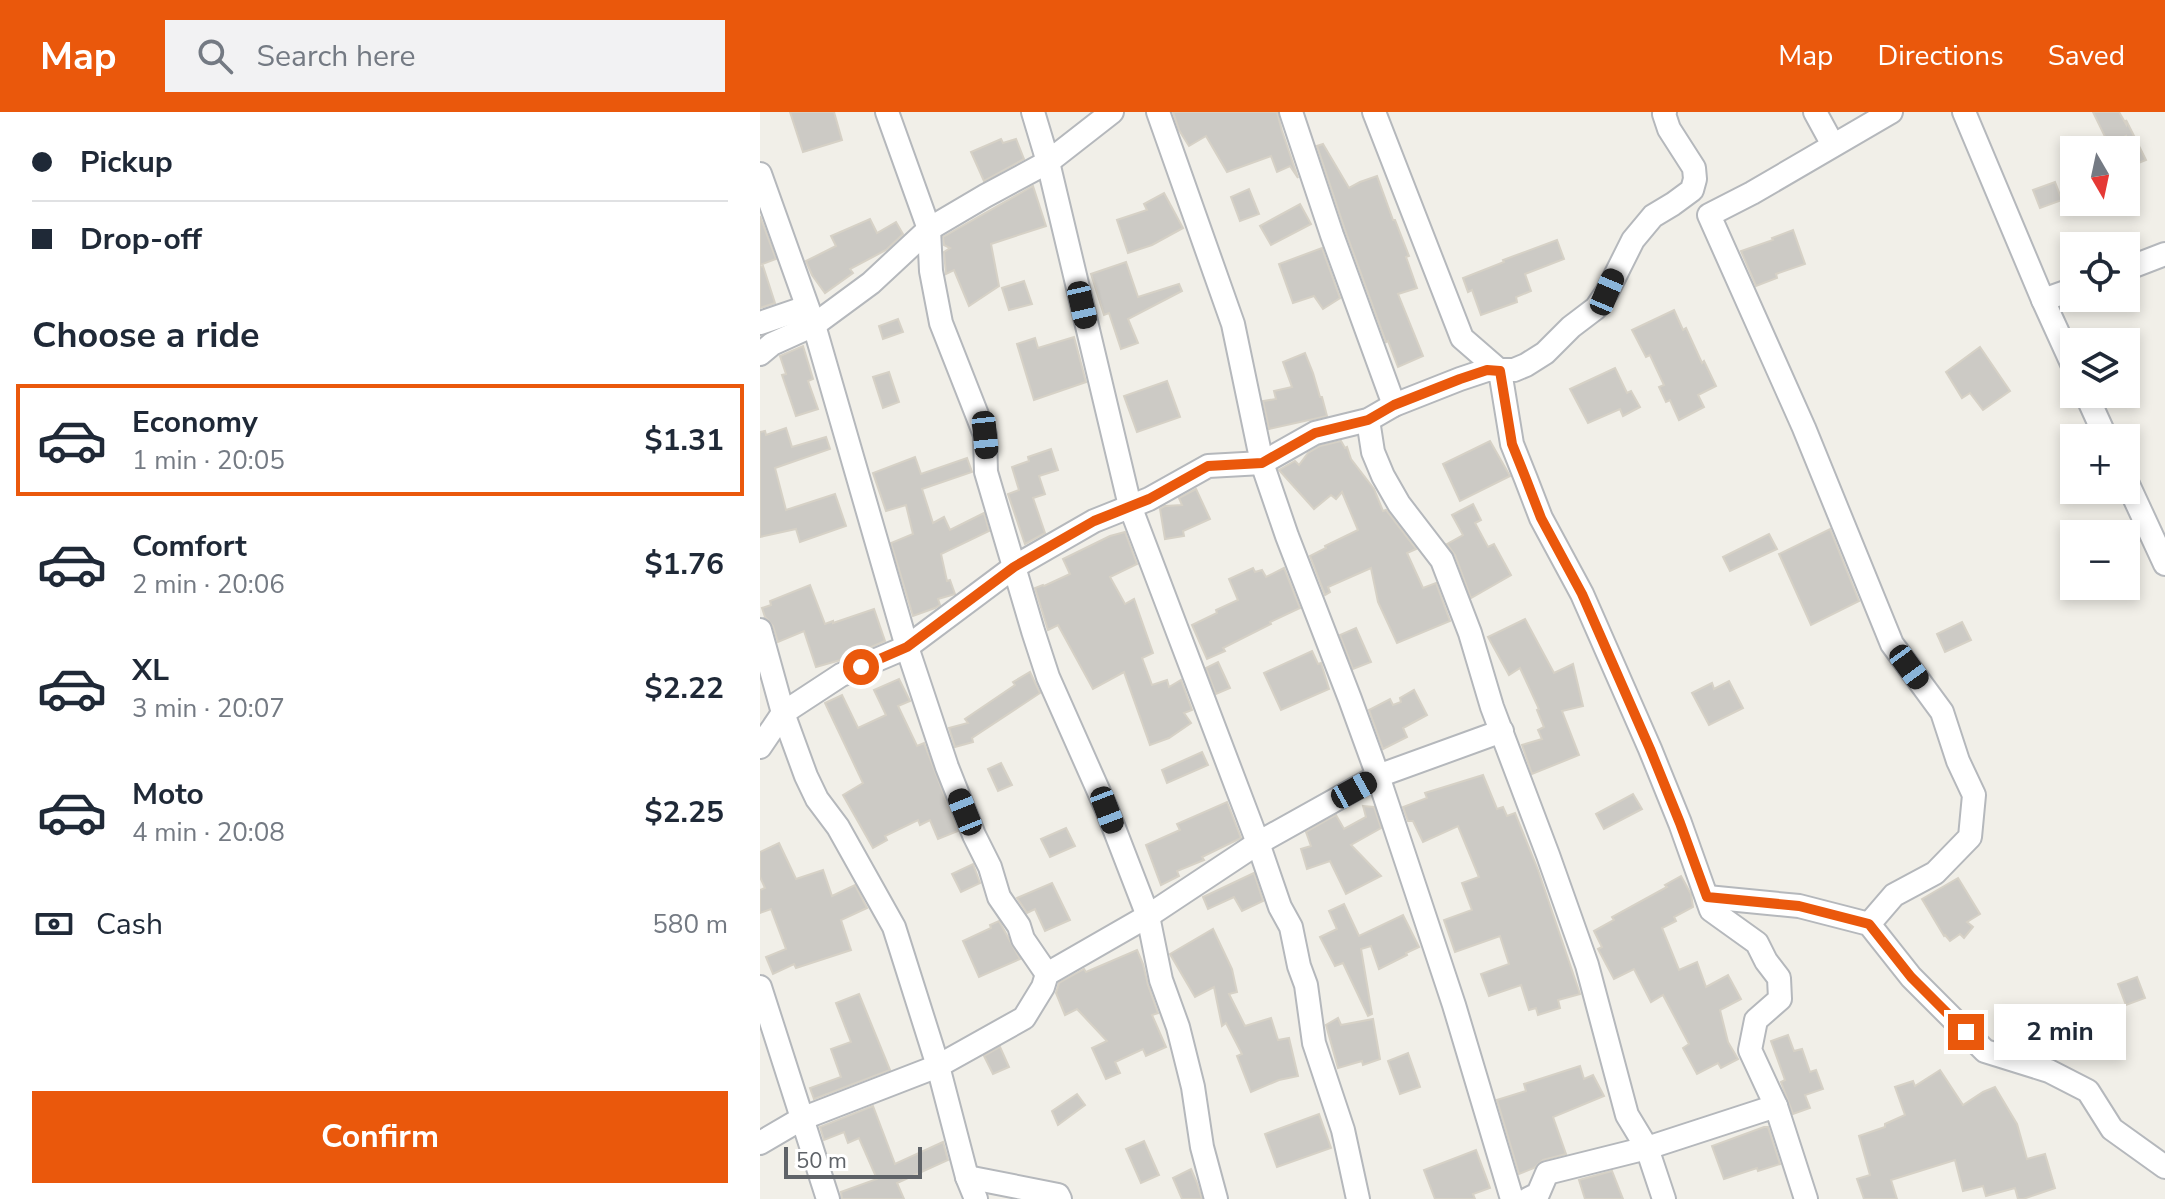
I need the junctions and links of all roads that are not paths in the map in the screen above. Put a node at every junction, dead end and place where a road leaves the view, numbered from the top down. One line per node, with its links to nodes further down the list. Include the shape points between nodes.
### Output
1 (887, 112): 14 (street)
2 (1033, 112): 12 (street)
3 (1112, 112): 12 (street)
4 (1158, 112): 26 (street, via 1233,324)
5 (1291, 112): 24 (street)
6 (1374, 112): 23 (street, via 1462,338)
7 (1815, 112): 11 (street)
8 (1891, 112): 11 (street)
9 (1964, 112): 18 (street)
10 (1664, 113): 23 (street, via 1694,168 1692,190 1653,216 1633,240 1596,308 1536,359)
11 (1833, 145): 40 (street, via 1709,215 1892,644 1942,712 1974,795 1970,837 1935,873 1894,895)
12 (1048, 162): 14 (street); 28 (street)
13 (760, 174): 19 (street)
14 (929, 229): 19 (street, via 871,283); 30 (street, via 941,323 985,435 986,472)
15 (2165, 254): 16 (street)
16 (2140, 264)
17 (2060, 294): 18 (street)
18 (2043, 300): 21 (street)
19 (810, 316): 20 (street); 22 (street); 32 (street)
20 (760, 323)
21 (2060, 337)
22 (760, 354)
23 (1500, 371): 24 (street, via 1487,370); 38 (street, via 1512,444 1541,518 1582,594 1650,749)
24 (1394, 405): 25 (street)
25 (1368, 420): 26 (street, via 1315,433); 34 (street, via 1383,476 1442,560)
26 (1262, 463): 28 (street, via 1208,466); 36 (street)
27 (2137, 504): 29 (street)
28 (1130, 506): 30 (street); 37 (street)
29 (2165, 564)
30 (1014, 567): 32 (street); 39 (street, via 1048,677)
31 (760, 630): 33 (street)
32 (907, 647): 33 (street, via 841,675); 41 (street, via 999,897)
33 (783, 713): 35 (street); 43 (street, via 817,799 894,927)
34 (1502, 731): 36 (street); 47 (street, via 1587,965 1627,1115)
35 (760, 747)
36 (1378, 776): 37 (street); 55 (street)
37 (1258, 843): 39 (street); 54 (street, via 1291,927 1314,1043 1343,1130)
38 (1707, 897): 40 (street, via 1799,906); 44 (street, via 1711,910 1757,943 1779,978 1780,999 1756,1020 1750,1050)
39 (1148, 916): 41 (street); 53 (street)
40 (1869, 924): 48 (street, via 1911,977 1985,1051 2049,1071 2088,1091 2112,1129)
41 (1047, 974): 43 (street, via 1024,1018)
42 (760, 987): 45 (street)
43 (938, 1066): 45 (street); 49 (street)
44 (1776, 1106): 47 (street); 58 (street)
45 (801, 1119): 46 (street); 50 (street)
46 (760, 1143)
47 (1647, 1148): 56 (street, via 1547,1173 1538,1194); 57 (street)
48 (2165, 1167)
49 (967, 1177): 51 (street); 52 (street)
50 (828, 1199)
51 (976, 1199)
52 (1060, 1199)
53 (1216, 1199)
54 (1358, 1199)
55 (1512, 1199)
56 (1528, 1199)
57 (1664, 1199)
58 (1806, 1199)

